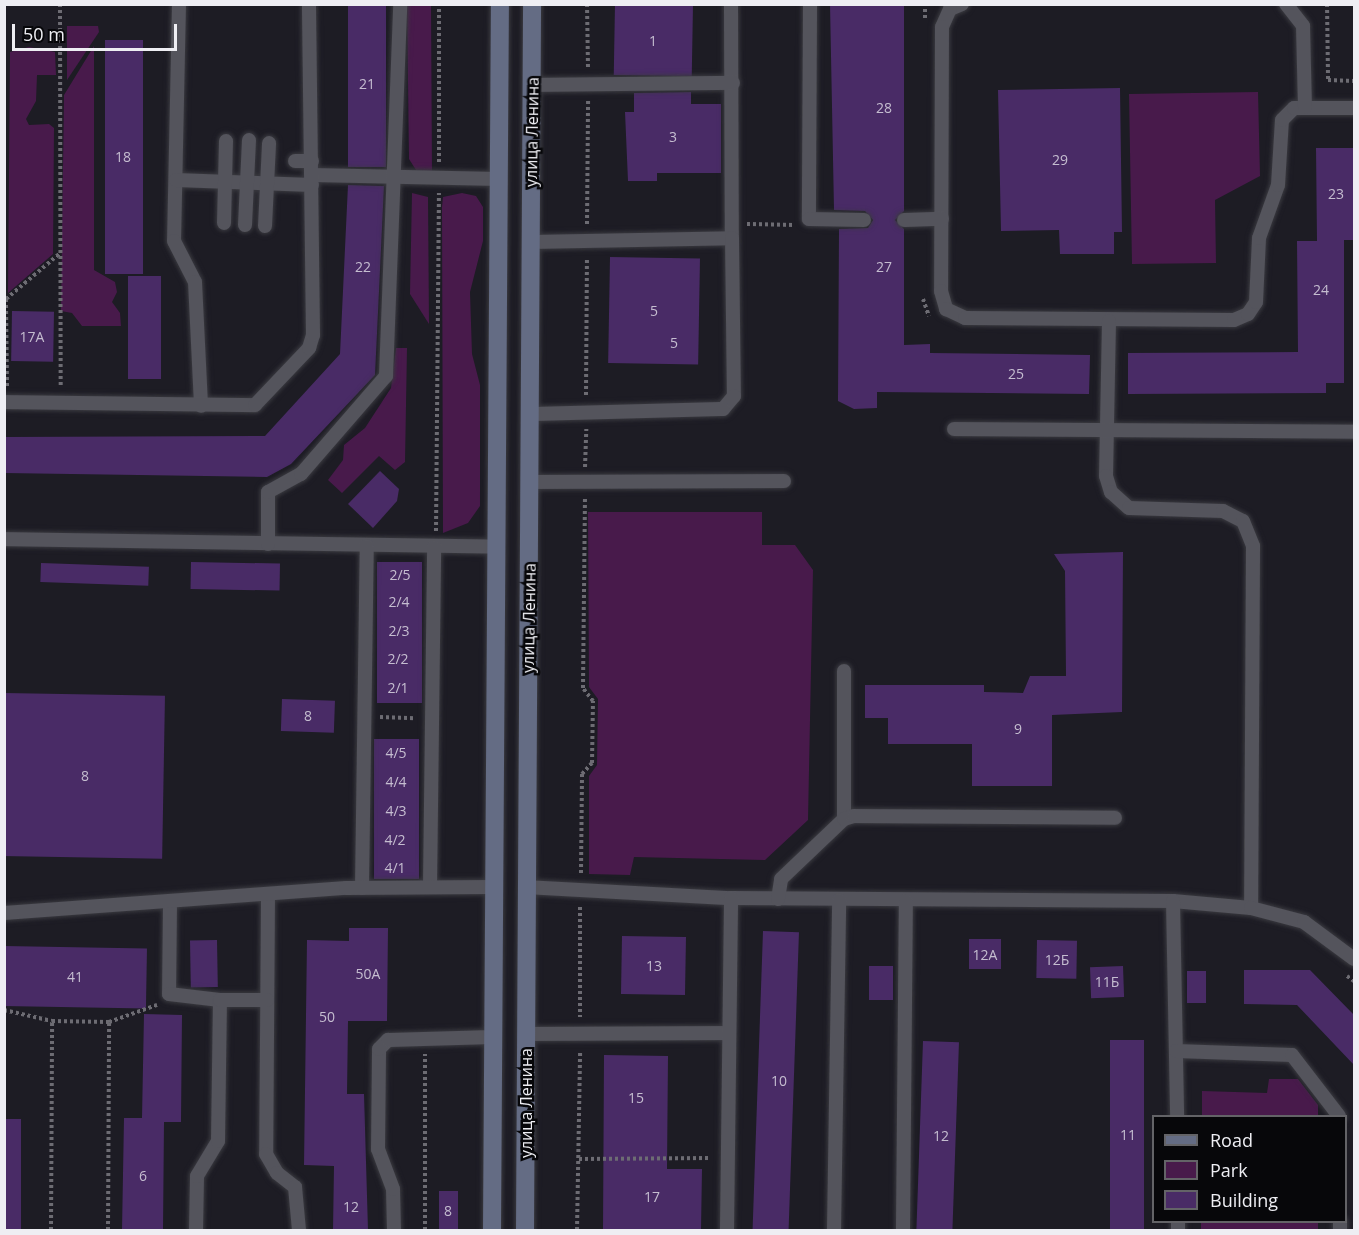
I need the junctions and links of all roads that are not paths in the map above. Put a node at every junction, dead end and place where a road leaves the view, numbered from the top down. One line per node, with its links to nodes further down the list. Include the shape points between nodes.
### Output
1 (179, 4): 21 (lane)
2 (309, 4): 18 (lane)
3 (400, 4): 19 (lane)
4 (500, 4): 20 (main road, улица Ленина)
5 (532, 4): 11 (main road, улица Ленина)
6 (731, 4): 10 (lane)
7 (810, 4): 26 (lane, via 809,219)
8 (962, 4): 25 (lane, via 950,9 942,27)
9 (1286, 4): 12 (lane, via 1303,26)
10 (733, 83): 11 (lane); 31 (lane)
11 (533, 85): 32 (main road, улица Ленина)
12 (1305, 107): 13 (lane); 33 (lane, via 1286,113 1279,129 1278,185 1259,238 1256,302 1248,314 1234,320)
13 (1354, 108)
14 (249, 140): 23 (lane)
15 (226, 141): 22 (lane)
16 (268, 143): 24 (lane)
17 (296, 161): 18 (lane)
18 (312, 174): 19 (lane); 24 (lane); 35 (lane, via 313,336 309,348 255,405)
19 (394, 177): 20 (lane); 45 (lane, via 386,376 301,474 268,492)
20 (500, 178): 41 (main road, улица Ленина)
21 (176, 180): 22 (lane); 35 (lane, via 174,241 195,282)
22 (225, 182): 23 (lane); 28 (lane)
23 (247, 183): 24 (lane); 29 (lane)
24 (267, 183): 30 (lane)
25 (942, 219): 27 (lane); 33 (lane, via 941,291 946,309 966,318)
26 (864, 220)
27 (904, 220)
28 (224, 223)
29 (245, 225)
30 (265, 226)
31 (732, 238): 32 (lane); 36 (lane, via 734,396 723,409)
32 (531, 242): 36 (main road, улица Ленина)
33 (1109, 321): 38 (lane)
34 (6, 402): 35 (lane)
35 (201, 406)
36 (531, 414): 42 (main road, улица Ленина)
37 (954, 429): 38 (lane)
38 (1109, 430): 39 (lane); 62 (lane, via 1106,476 1111,492 1129,508 1223,511 1243,521 1253,546)
39 (1354, 432)
40 (784, 481): 42 (lane)
41 (498, 482): 42 (main road); 47 (main road, улица Ленина)
42 (530, 482): 53 (main road, улица Ленина)
43 (4, 539): 45 (lane)
44 (435, 541): 46 (lane); 47 (lane); 51 (lane)
45 (268, 544): 46 (lane)
46 (367, 546): 54 (lane)
47 (497, 548): 52 (main road, улица Ленина)
48 (844, 671): 50 (lane)
49 (1114, 818): 50 (lane)
50 (844, 819): 57 (lane, via 781,879)
51 (430, 887): 52 (lane); 54 (lane)
52 (492, 887): 65 (main road, улица Ленина)
53 (525, 887): 56 (lane); 66 (main road, улица Ленина)
54 (362, 888): 55 (lane)
55 (268, 895): 61 (lane); 68 (lane)
56 (731, 898): 57 (lane); 69 (lane)
57 (778, 899): 58 (lane)
58 (839, 900): 59 (lane); 81 (lane)
59 (906, 901): 60 (lane); 82 (lane)
60 (1173, 901): 62 (lane); 72 (lane)
61 (170, 903): 63 (lane); 67 (lane, via 169,994)
62 (1251, 908): 64 (lane, via 1304,922)
63 (4, 913)
64 (1354, 959)
65 (494, 976): 66 (main road); 71 (main road, улица Ленина)
66 (525, 976): 70 (main road, улица Ленина)
67 (220, 1000): 68 (lane); 75 (lane, via 218,1141 197,1176)
68 (267, 1000): 76 (lane, via 266,1154 277,1173 295,1187)
69 (729, 1033): 70 (lane); 80 (lane)
70 (526, 1034): 79 (main road, улица Ленина)
71 (494, 1037): 77 (lane, via 388,1040 379,1049 378,1149 393,1190); 78 (main road, улица Ленина)
72 (1176, 1051): 73 (lane); 74 (lane, via 1292,1054)
73 (1177, 1115)
74 (1338, 1115)
75 (196, 1230)
76 (298, 1230)
77 (394, 1230)
78 (492, 1230)
79 (525, 1230)
80 (727, 1230)
81 (834, 1230)
82 (903, 1230)

